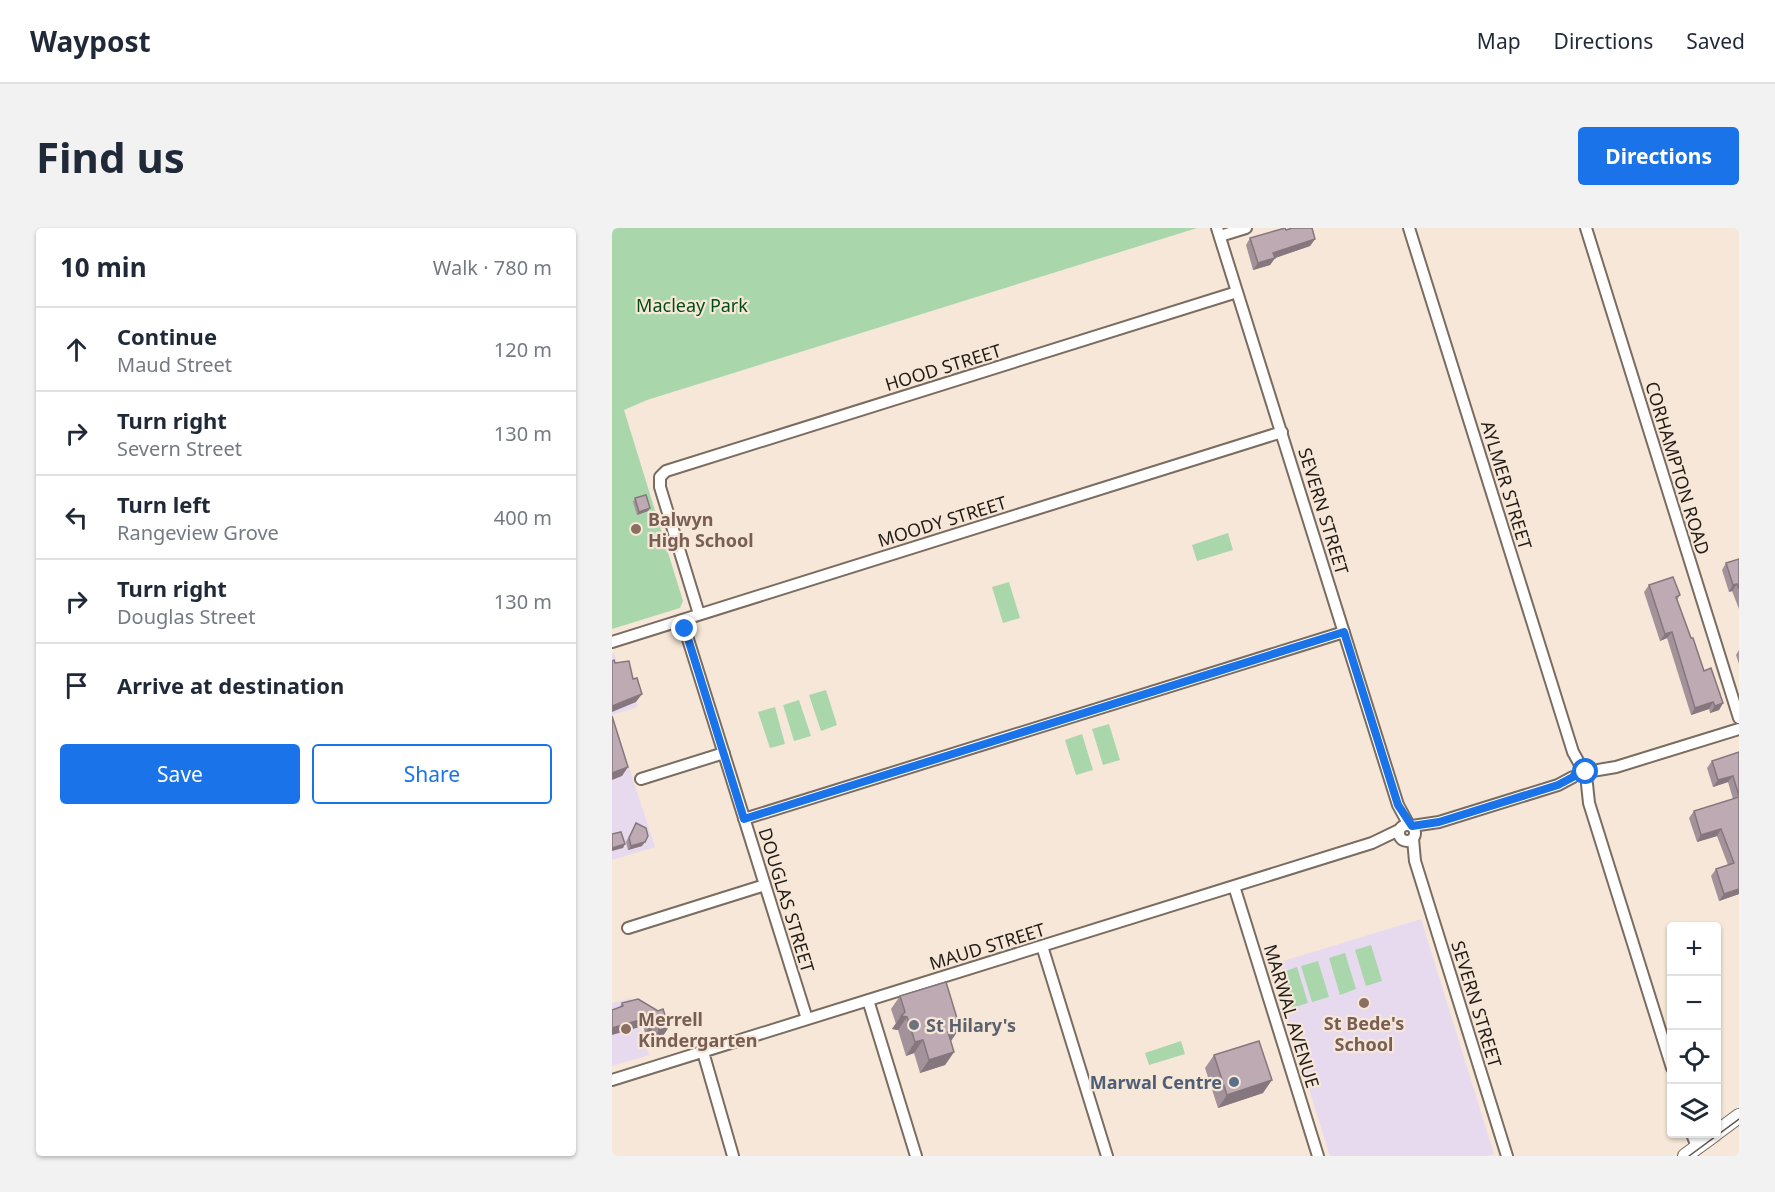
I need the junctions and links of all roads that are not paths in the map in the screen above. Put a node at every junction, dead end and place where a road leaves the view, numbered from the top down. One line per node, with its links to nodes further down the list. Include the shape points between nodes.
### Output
1 (1246, 228): 4 (street)
2 (1409, 228): 14 (street, AYLMER STREET)
3 (1586, 228): 11 (street, CORHAMPTON ROAD)
4 (1219, 232): 5 (street, SEVERN STREET)
5 (1238, 292): 6 (street, SEVERN STREET); 7 (street, HOOD STREET, via 670,470 660,477 660,487)
6 (1282, 432): 7 (street, MOODY STREET); 9 (street, SEVERN STREET)
7 (699, 614): 8 (street, MOODY STREET)
8 (682, 620): 10 (street, MOODY STREET); 13 (street, DOUGLAS STREET)
9 (1344, 632): 16 (street); 17 (street, SEVERN STREET)
10 (612, 642)
11 (1739, 718)
12 (1739, 729): 14 (street, MAUD STREET)
13 (724, 753): 15 (street); 16 (street, DOUGLAS STREET)
14 (1581, 778): 17 (street, MAUD STREET); 25 (street, AYLMER STREET)
15 (641, 779)
16 (744, 819): 18 (street, DOUGLAS STREET)
17 (1406, 833): 19 (street, MAUD STREET); 36 (street, SEVERN STREET)
18 (765, 885): 20 (street); 23 (street, DOUGLAS STREET)
19 (1234, 886): 21 (street, MAUD STREET); 35 (street, MARWAL AVENUE)
20 (628, 928)
21 (1042, 946): 22 (street, MAUD STREET); 34 (street)
22 (868, 1000): 23 (street, MAUD STREET); 33 (street)
23 (807, 1019): 24 (street, MAUD STREET)
24 (703, 1052): 26 (street, MAUD STREET); 32 (street)
25 (1667, 1055)
26 (612, 1080)
27 (1739, 1116): 28 (main road)
28 (1721, 1129)
29 (1694, 1138): 31 (street)
30 (1709, 1138): 31 (main road)
31 (1697, 1147): 37 (main road)
32 (733, 1156)
33 (916, 1156)
34 (1107, 1156)
35 (1318, 1156)
36 (1507, 1156)
37 (1685, 1156)

